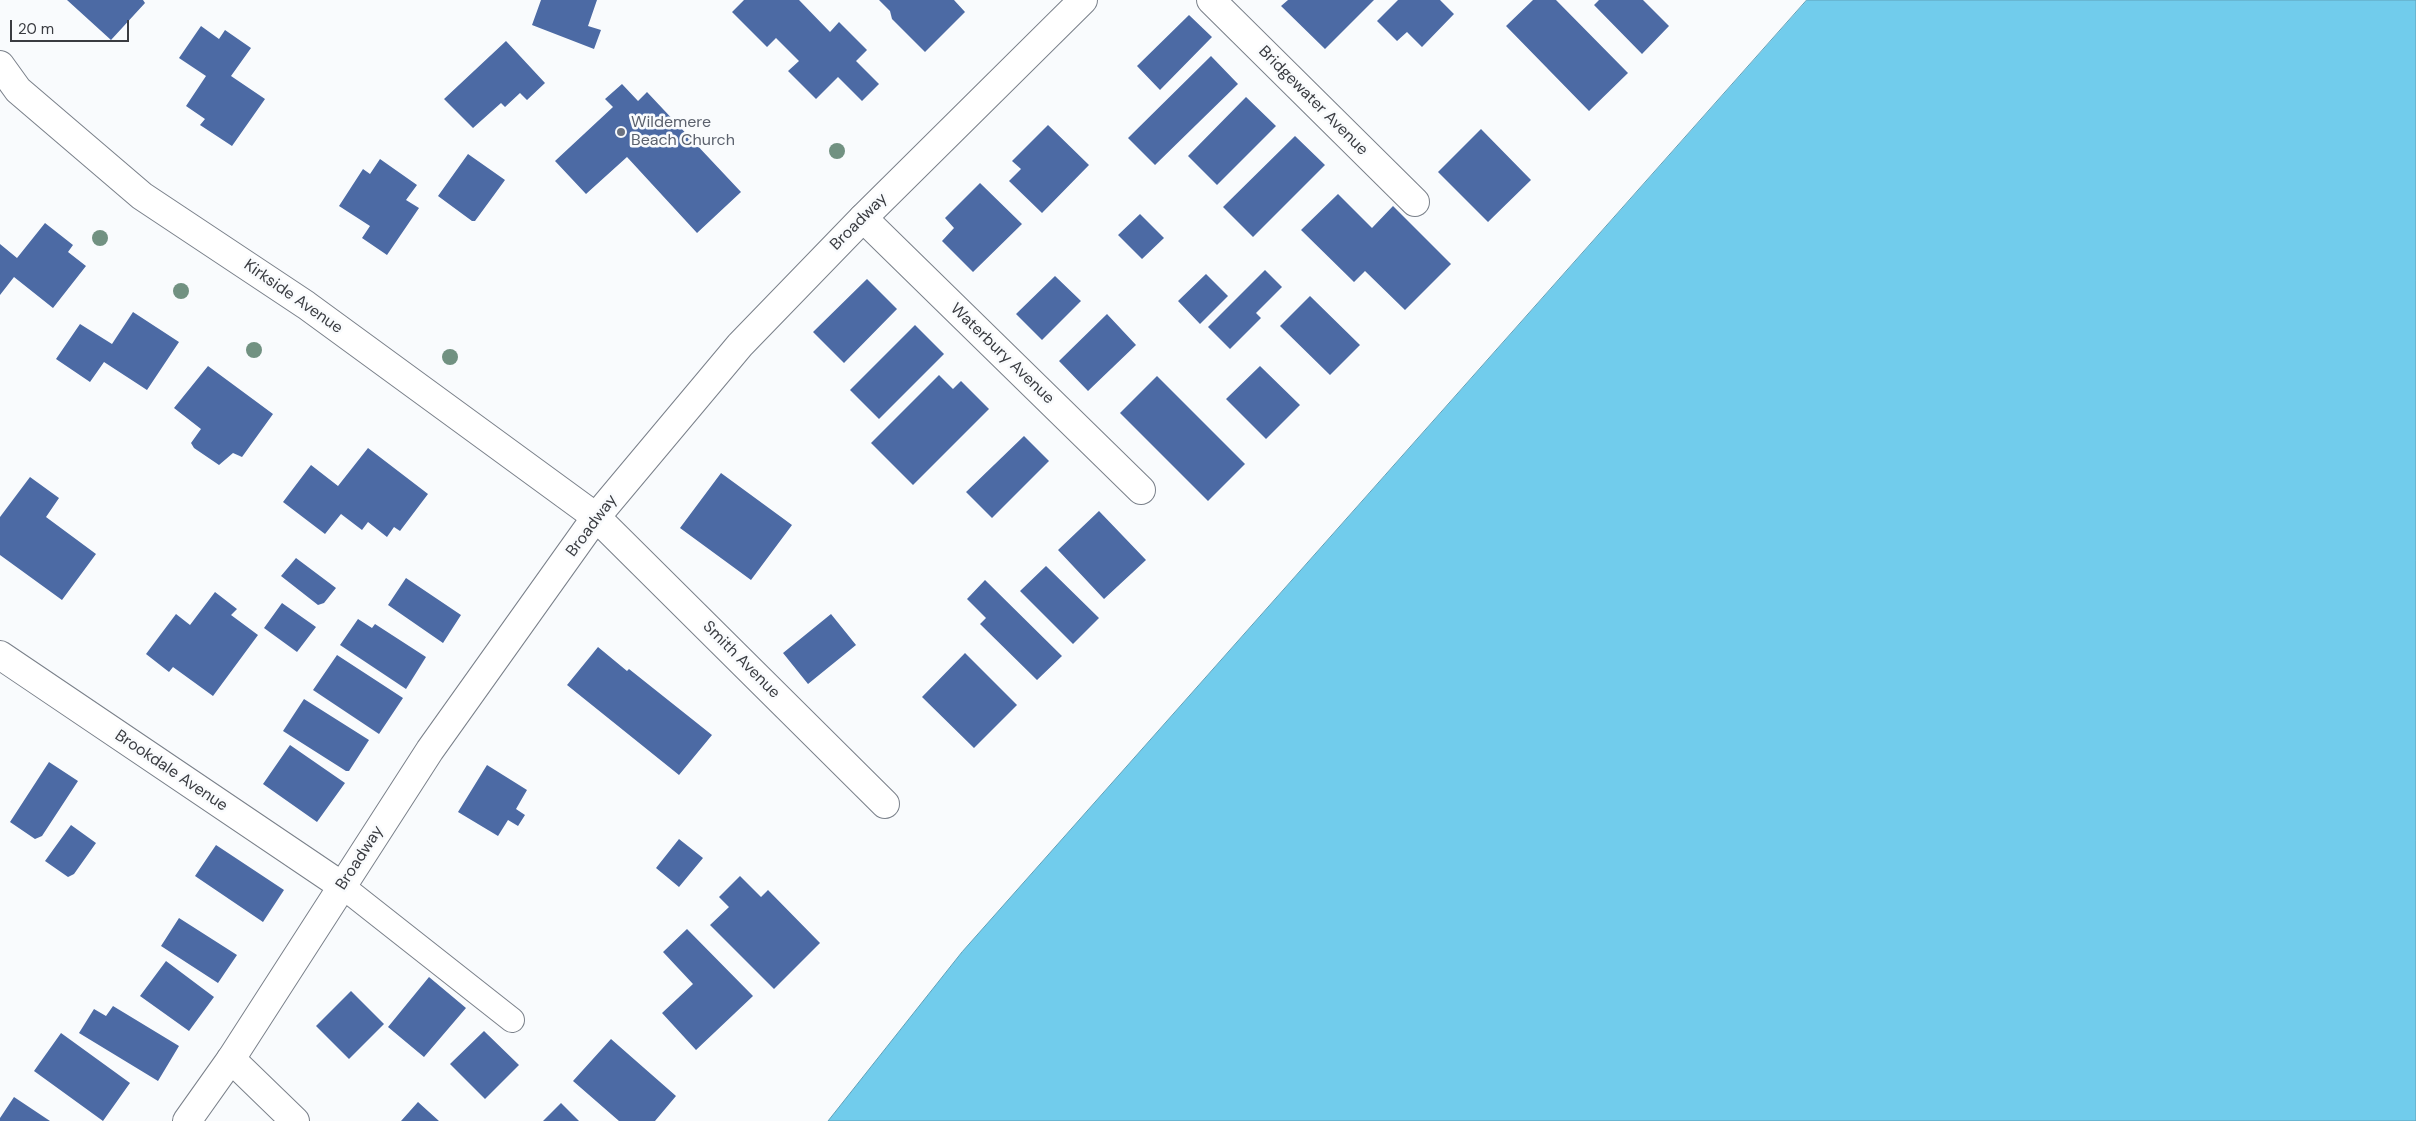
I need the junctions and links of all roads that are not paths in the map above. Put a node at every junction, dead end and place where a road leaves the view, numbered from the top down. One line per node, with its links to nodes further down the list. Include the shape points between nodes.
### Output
1 (1083, 0): 5 (street, Broadway)
2 (1211, 0): 4 (street, Bridgewater Avenue)
3 (0, 66): 7 (street, Kirkside Avenue, via 18,90 142,196 306,304)
4 (1415, 202)
5 (863, 218): 6 (street, Waterbury Avenue); 7 (street, Broadway, via 740,345)
6 (1141, 490)
7 (596, 517): 9 (street, Smith Avenue); 10 (street, Broadway, via 430,750)
8 (0, 655): 10 (street, Brookdale Avenue)
9 (885, 804)
10 (342, 886): 11 (lane); 12 (street, Broadway)
11 (512, 1020)
12 (231, 1059): 13 (street, Broadway); 14 (street)
13 (186, 1121)
14 (295, 1121)

